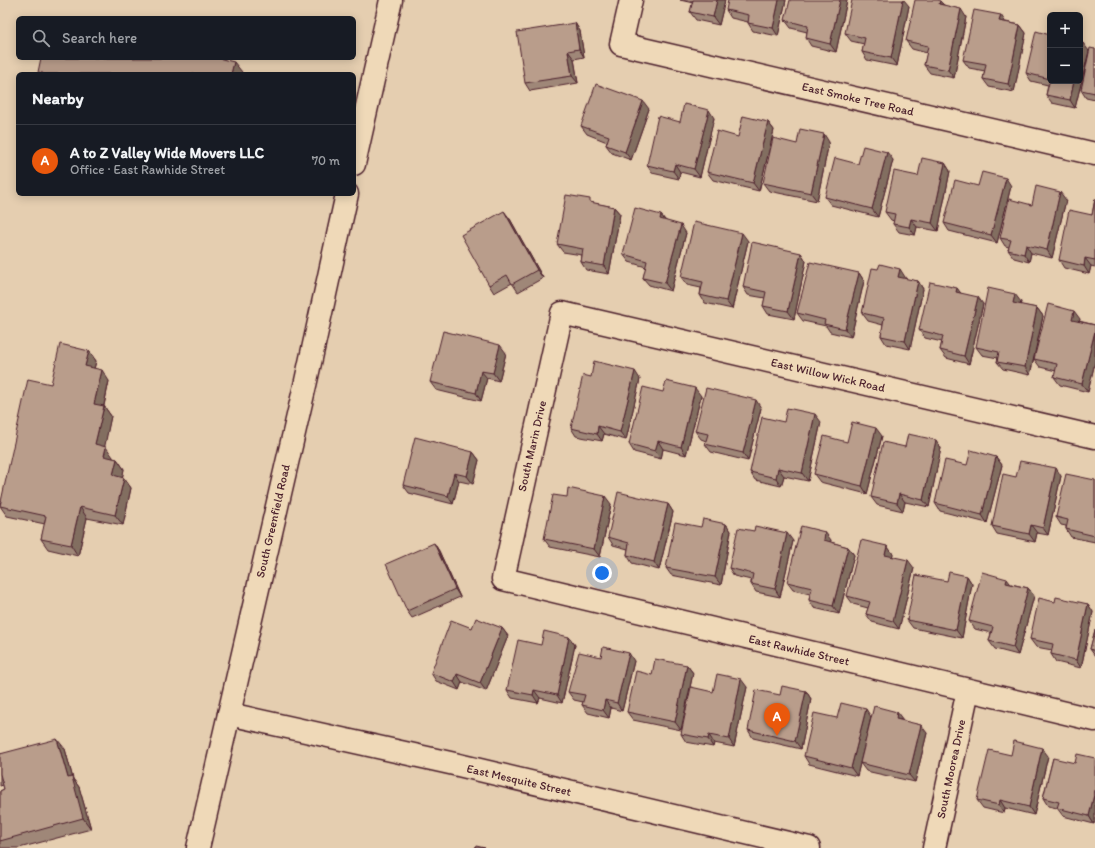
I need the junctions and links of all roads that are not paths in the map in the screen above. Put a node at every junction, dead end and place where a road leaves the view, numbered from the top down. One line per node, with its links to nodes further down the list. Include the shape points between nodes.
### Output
1 (391, 0): 4 (street)
2 (631, 0): 3 (street, East Smoke Tree Road, via 621,44)
3 (1095, 154)
4 (356, 155)
5 (347, 196): 10 (street, South Greenfield Road)
6 (562, 313): 7 (street, East Willow Wick Road); 8 (street, South Marin Drive)
7 (1095, 437)
8 (503, 579): 9 (street, East Rawhide Street)
9 (968, 690): 11 (street, East Rawhide Street); 14 (street, South Moorea Drive)
10 (229, 714): 12 (street, South Greenfield Road); 13 (street, East Mesquite Street)
11 (1095, 720)
12 (198, 848)
13 (810, 848)
14 (934, 848)

